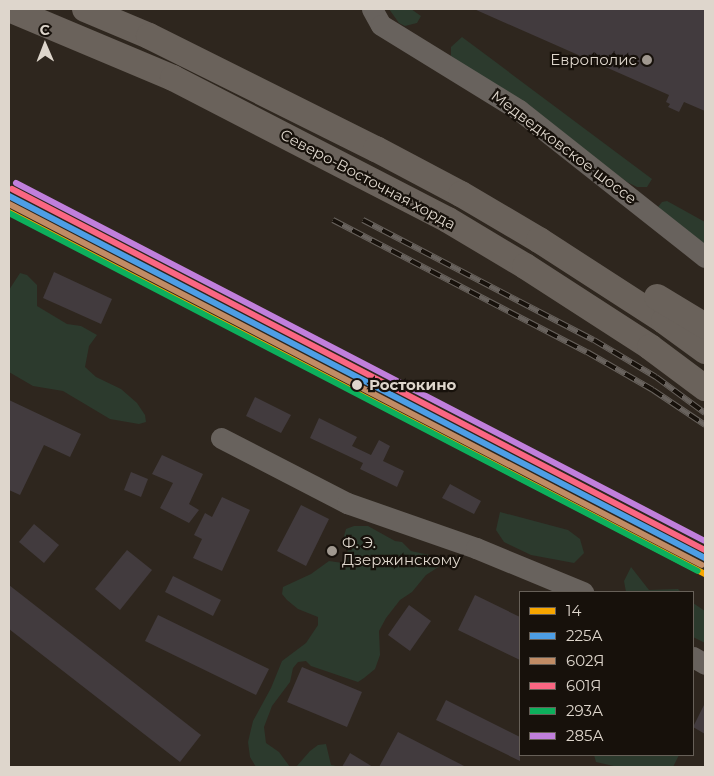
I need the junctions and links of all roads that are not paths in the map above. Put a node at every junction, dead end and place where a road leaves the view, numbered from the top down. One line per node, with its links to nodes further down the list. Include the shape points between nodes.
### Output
1 (9, 9): 8 (main road, Северо-Восточная хорда, via 173,78 448,220 650,347)
2 (85, 9): 4 (main road, Северо-Восточная хорда, via 149,36 376,149)
3 (372, 9): 5 (street, Медведковское шоссе, via 381,25 519,110)
4 (539, 240): 6 (main road, via 663,300); 7 (main road, Северо-Восточная хорда)
5 (705, 257)
6 (705, 326)
7 (705, 351)
8 (705, 388)
9 (221, 438): 10 (street, via 347,503 476,548)
10 (581, 591)
11 (694, 658): 12 (street)
12 (705, 664)

